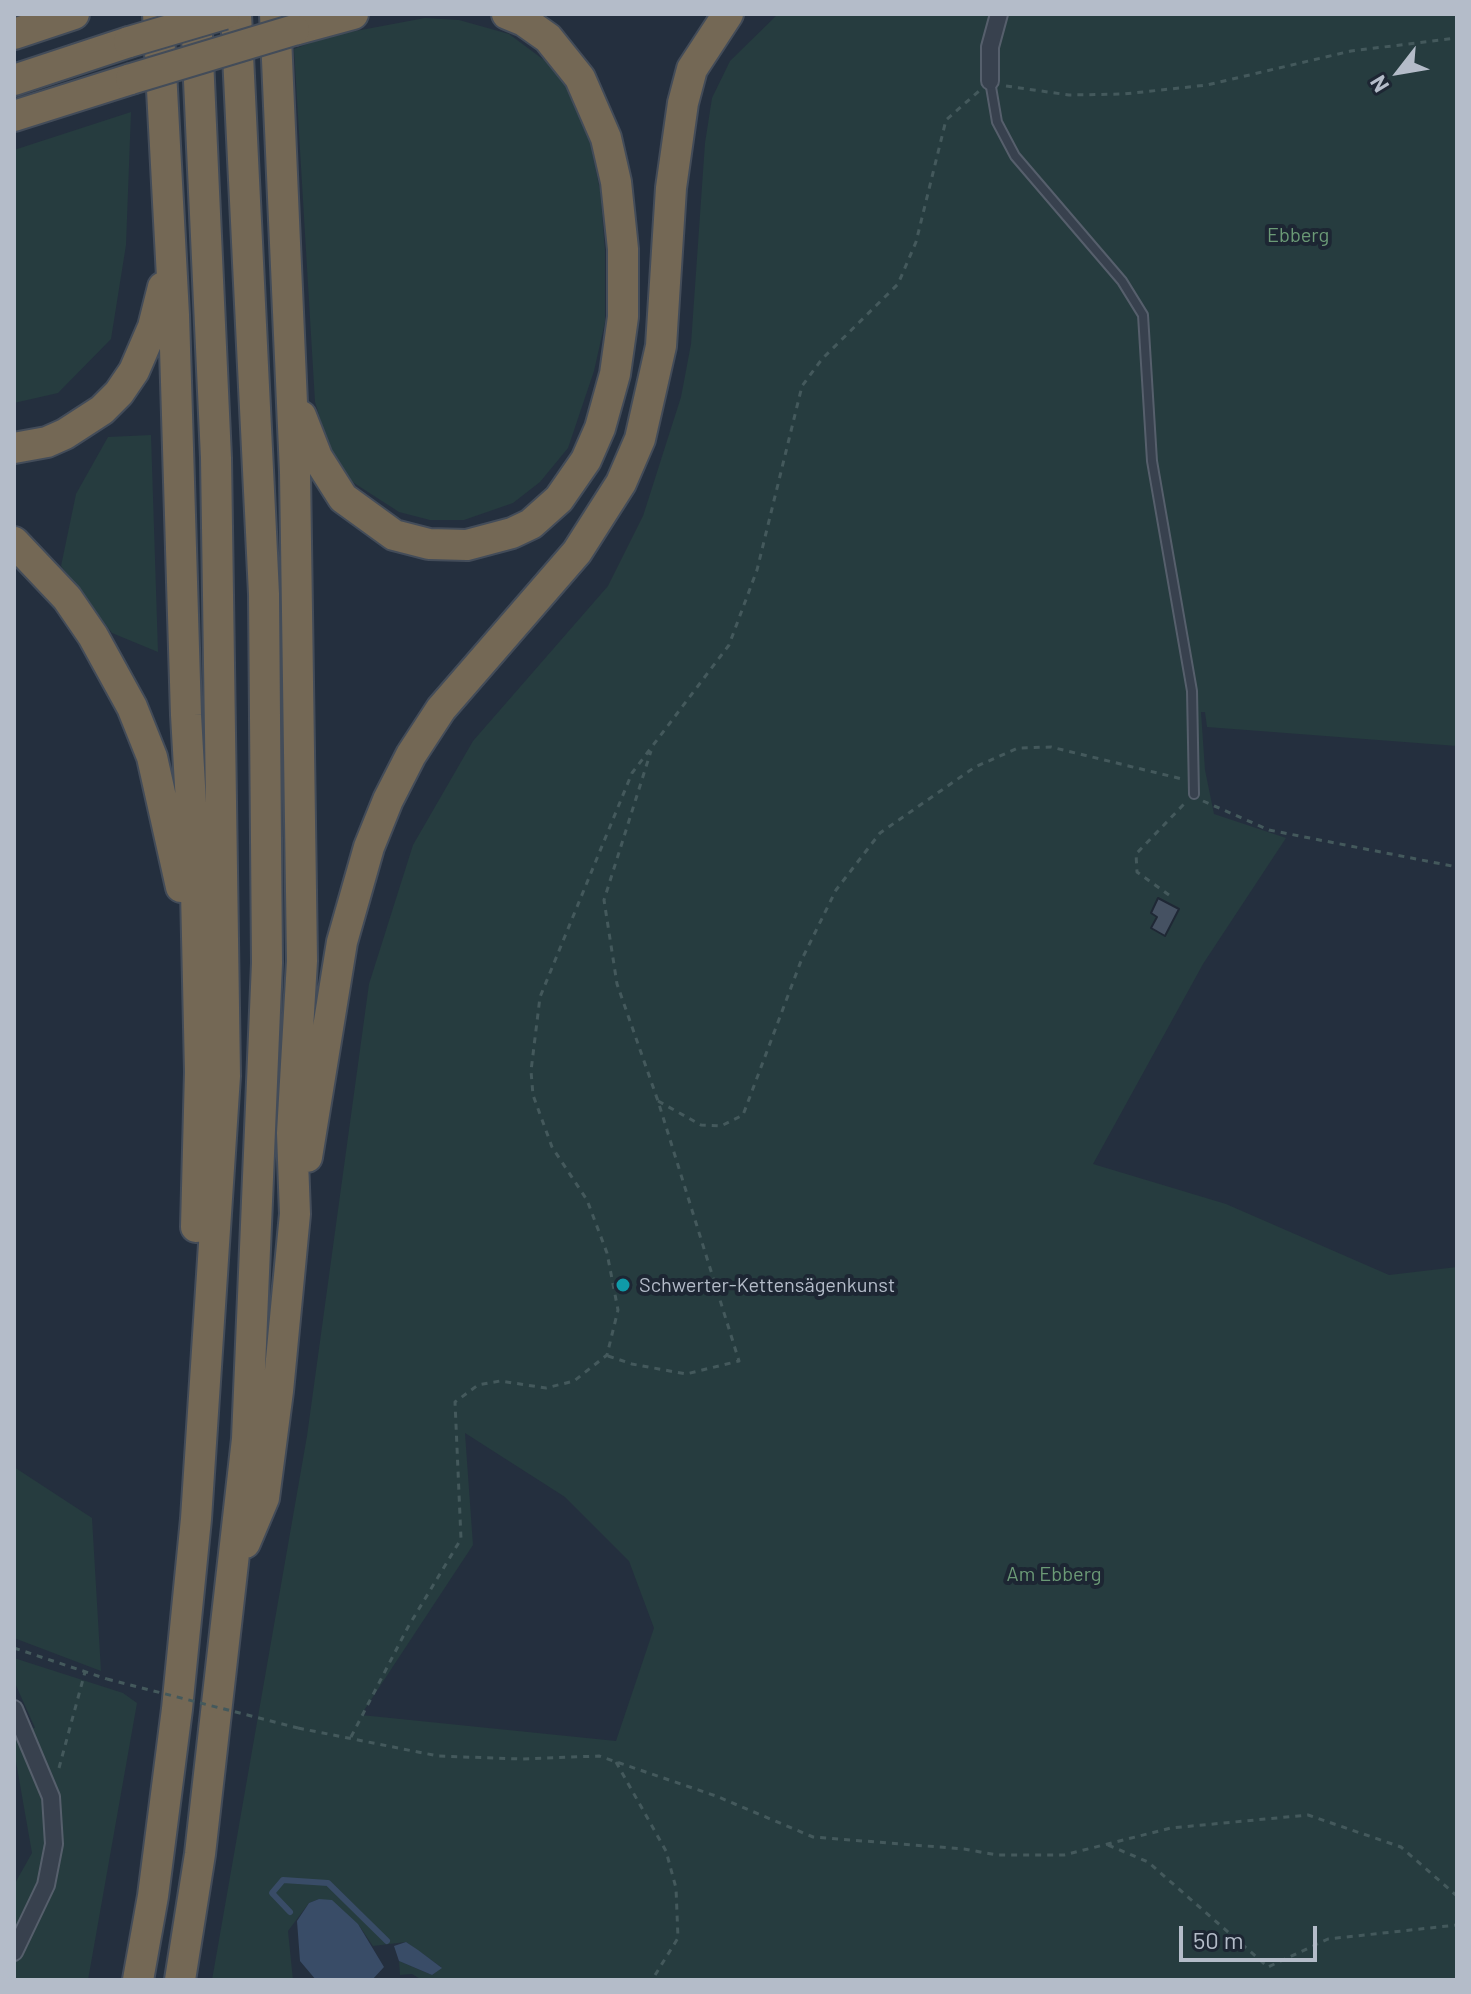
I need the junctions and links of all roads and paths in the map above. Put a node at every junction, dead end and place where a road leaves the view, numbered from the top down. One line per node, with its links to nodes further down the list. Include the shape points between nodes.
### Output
1 (74, 14): 11 (highway)
2 (158, 14): 16 (highway)
3 (196, 14): 41 (highway, via 216,458 225,1076 196,1519 177,1709)
4 (224, 14): 13 (highway, bridge)
5 (236, 14): 29 (highway, via 264,579 267,963 247,1439)
6 (507, 14): 17 (highway, via 548,38 580,78 606,138 616,182 623,317 615,374 600,428 574,481 531,524 490,540 429,544 378,526 328,479 306,431)
7 (728, 14): 27 (highway, via 692,69 683,103 671,188 661,346 640,439 621,483 577,552 441,709 388,800 342,942)
8 (999, 14): 14 (street, via 990,47)
9 (353, 15): 10 (highway)
10 (284, 22): 15 (highway, bridge); 17 (highway)
11 (14, 34)
12 (1457, 38): 14 (path, via 1351,51 1207,85 1124,94 1022,91)
13 (14, 80)
14 (990, 81): 20 (path, via 946,120 916,242 898,284 802,386 757,570 729,645); 21 (lane, via 997,122 1015,156 1122,281 1143,315 1152,461 1192,691)
15 (14, 116)
16 (171, 250): 18 (highway, via 153,327 119,393 65,434); 25 (highway)
17 (288, 291): 27 (highway, via 301,780 302,961 292,1133)
18 (14, 448)
19 (14, 542): 25 (highway, via 67,598 93,636 152,757 179,877)
20 (652, 748): 26 (path, via 604,900 617,984); 28 (path, via 632,773 540,997 531,1071 540,1120 587,1200 607,1253 618,1310)
21 (1193, 782): 22 (lane); 26 (path, via 1051,747 1018,748 975,767 880,833 836,890 801,961 743,1115 721,1126 701,1125)
22 (1194, 794): 23 (path, via 1269,830); 24 (path, via 1136,854 1137,872)
23 (1457, 867)
24 (1169, 895)
25 (200, 1072): 40 (highway, via 187,1430 159,1722)
26 (658, 1101): 28 (path, via 739,1361 686,1374)
27 (295, 1214): 29 (highway, via 264,1498)
28 (607, 1355): 33 (path, via 574,1381 546,1388 500,1381 478,1385 455,1402 461,1539)
29 (232, 1574): 42 (highway)
30 (14, 1648): 31 (path)
31 (85, 1672): 33 (path, bridge); 35 (path)
32 (14, 1709): 35 (street)
33 (351, 1737): 34 (path, via 438,1756 599,1756)
34 (616, 1762): 36 (path, via 813,1837 997,1855 1064,1855); 43 (path, via 666,1851 676,1888 678,1938)
35 (51, 1797): 39 (street, via 52,1864)
36 (1108, 1845): 37 (path, via 1171,1828 1308,1815 1401,1847); 38 (path, via 1148,1862 1268,1967 1328,1939)
37 (1457, 1896)
38 (1457, 1925)
39 (14, 1952)
40 (125, 1980)
41 (138, 1980)
42 (180, 1980)
43 (652, 1980)

